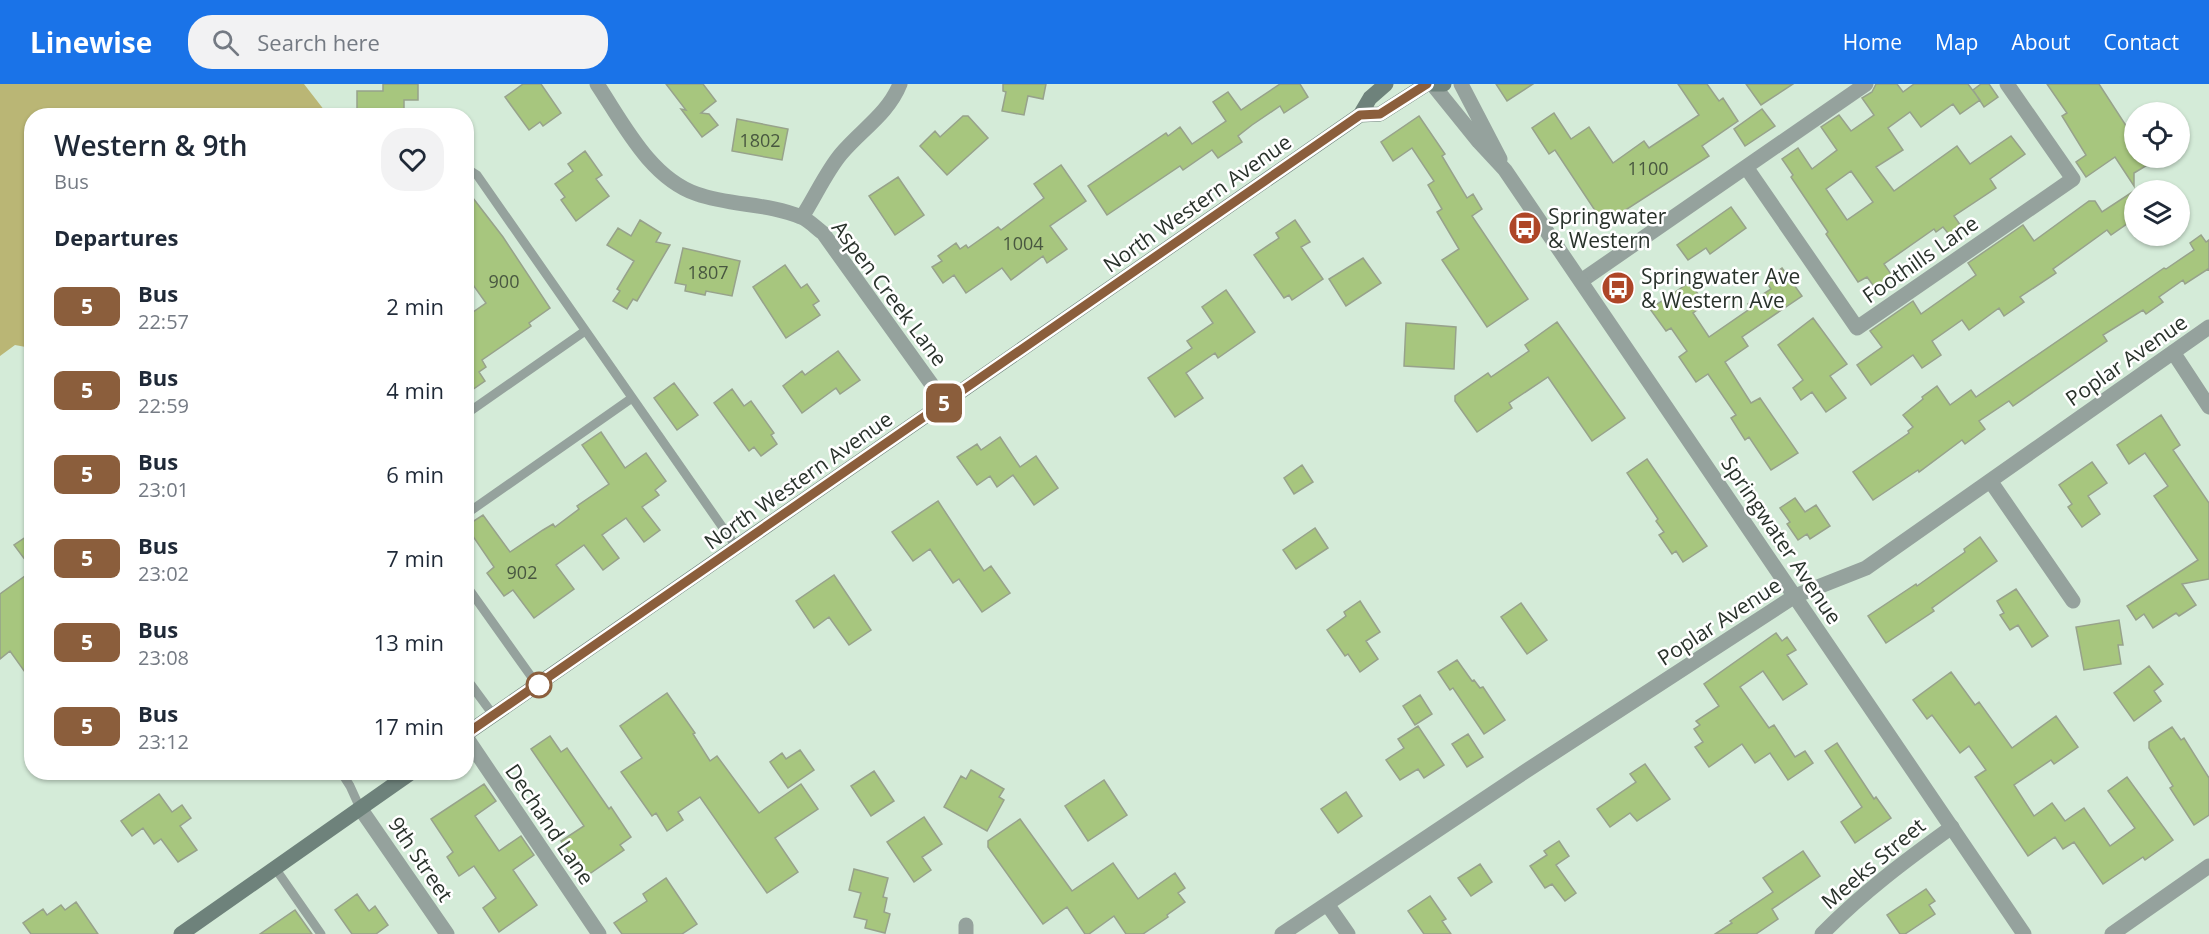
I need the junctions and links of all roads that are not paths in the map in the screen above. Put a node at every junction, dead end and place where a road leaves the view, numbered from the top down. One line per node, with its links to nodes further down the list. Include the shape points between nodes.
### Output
1 (597, 84): 14 (street, Aspen Creek Lane, via 640,147 676,183 696,194)
2 (900, 84): 14 (street, via 877,119 838,157)
3 (1386, 84): 10 (main road, North Western Avenue, via 1370,98)
4 (1427, 84): 10 (main road, North Western Avenue, via 1380,114)
5 (1433, 84): 6 (main road); 12 (street, Springwater Avenue)
6 (1443, 84)
7 (1461, 84): 12 (street, Springwater Avenue)
8 (1866, 84): 11 (street)
9 (2007, 84): 11 (street, Foothills Lane, via 2073,179 1857,328)
10 (1360, 115): 20 (main road, North Western Avenue)
11 (1746, 167): 15 (street)
12 (1505, 170): 15 (street, Springwater Avenue)
13 (474, 173): 17 (lane)
14 (802, 217): 20 (street, Aspen Creek Lane, via 823,233 838,252)
15 (1581, 281): 27 (street, Springwater Avenue)
16 (2209, 327): 18 (street, Poplar Avenue)
17 (585, 331): 19 (lane); 22 (lane)
18 (2173, 352): 21 (street); 23 (street, Poplar Avenue)
19 (632, 398): 24 (lane); 25 (lane)
20 (945, 403): 25 (main road, North Western Avenue)
21 (2209, 407)
22 (474, 408)
23 (1991, 482): 27 (street, Poplar Avenue, via 1866,568); 28 (street)
24 (474, 508)
25 (736, 548): 29 (main road, North Western Avenue)
26 (474, 596): 29 (lane)
27 (1795, 596): 37 (street, Springwater Avenue); 40 (street, Poplar Avenue)
28 (2073, 601)
29 (538, 686): 31 (main road, North Western Avenue)
30 (474, 689): 31 (lane)
31 (494, 716): 32 (main road, North Western Avenue)
32 (474, 730)
33 (474, 748): 44 (street, Dechand Lane)
34 (346, 780): 36 (lane)
35 (400, 780): 36 (main road)
36 (360, 808): 39 (main road); 43 (street, 9th Street)
37 (1952, 827): 47 (street, Meeks Street, via 1887,873); 48 (street, Springwater Avenue)
38 (2209, 866): 49 (street)
39 (275, 868): 41 (main road); 42 (lane)
40 (1327, 904): 45 (street, Poplar Avenue); 46 (street)
41 (182, 934)
42 (321, 934)
43 (447, 934)
44 (599, 934)
45 (1282, 934)
46 (1348, 934)
47 (1822, 934)
48 (2024, 934)
49 (2112, 934)

